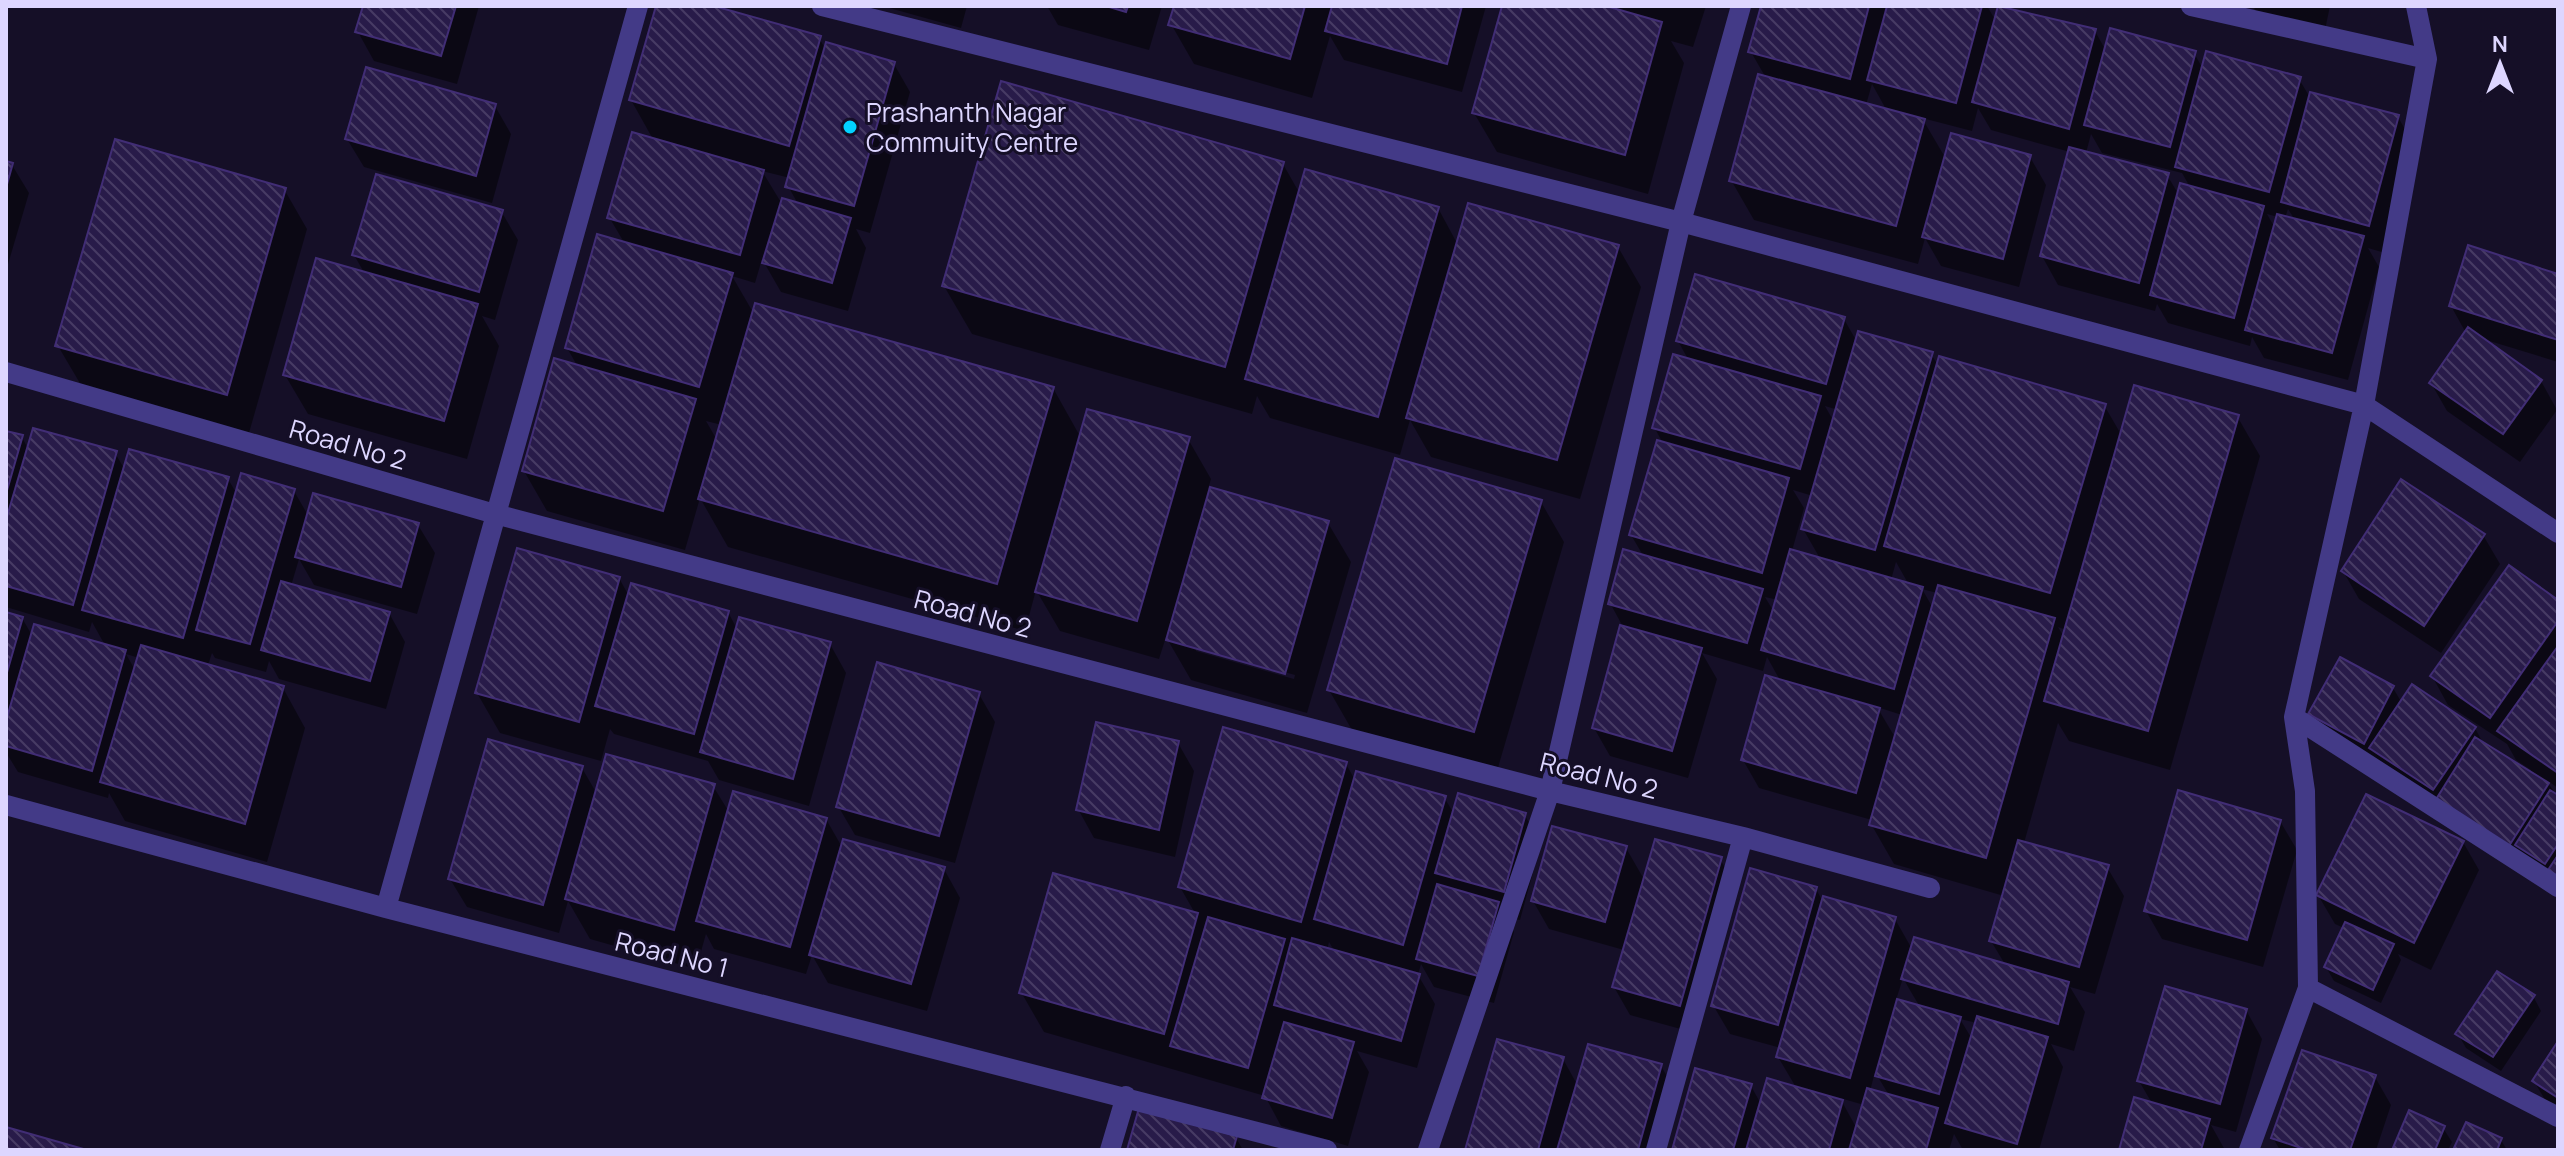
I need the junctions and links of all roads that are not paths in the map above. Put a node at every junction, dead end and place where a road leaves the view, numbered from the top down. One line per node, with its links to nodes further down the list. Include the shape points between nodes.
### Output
1 (638, 6): 10 (street)
2 (822, 6): 7 (street)
3 (1741, 6): 7 (street)
4 (2191, 6): 6 (street)
5 (2416, 6): 6 (street)
6 (2427, 59): 9 (street)
7 (1681, 222): 9 (street); 13 (street)
8 (6, 372): 10 (street, Road No 2)
9 (2364, 405): 11 (street); 12 (street)
10 (495, 514): 13 (street, Road No 2); 18 (street)
11 (2558, 533)
12 (2294, 717): 16 (street); 19 (street, via 2305,791)
13 (1550, 791): 15 (street, Road No 2); 24 (street)
14 (6, 805): 18 (street, Road No 1)
15 (1743, 837): 17 (street, Road No 2); 25 (street)
16 (2558, 887)
17 (1930, 888)
18 (386, 908): 20 (street, Road No 1)
19 (2308, 988): 21 (street); 26 (street)
20 (1126, 1096): 22 (street); 23 (street, Road No 1)
21 (2558, 1117)
22 (1110, 1150)
23 (1327, 1150)
24 (1428, 1150)
25 (1656, 1150)
26 (2249, 1150)

